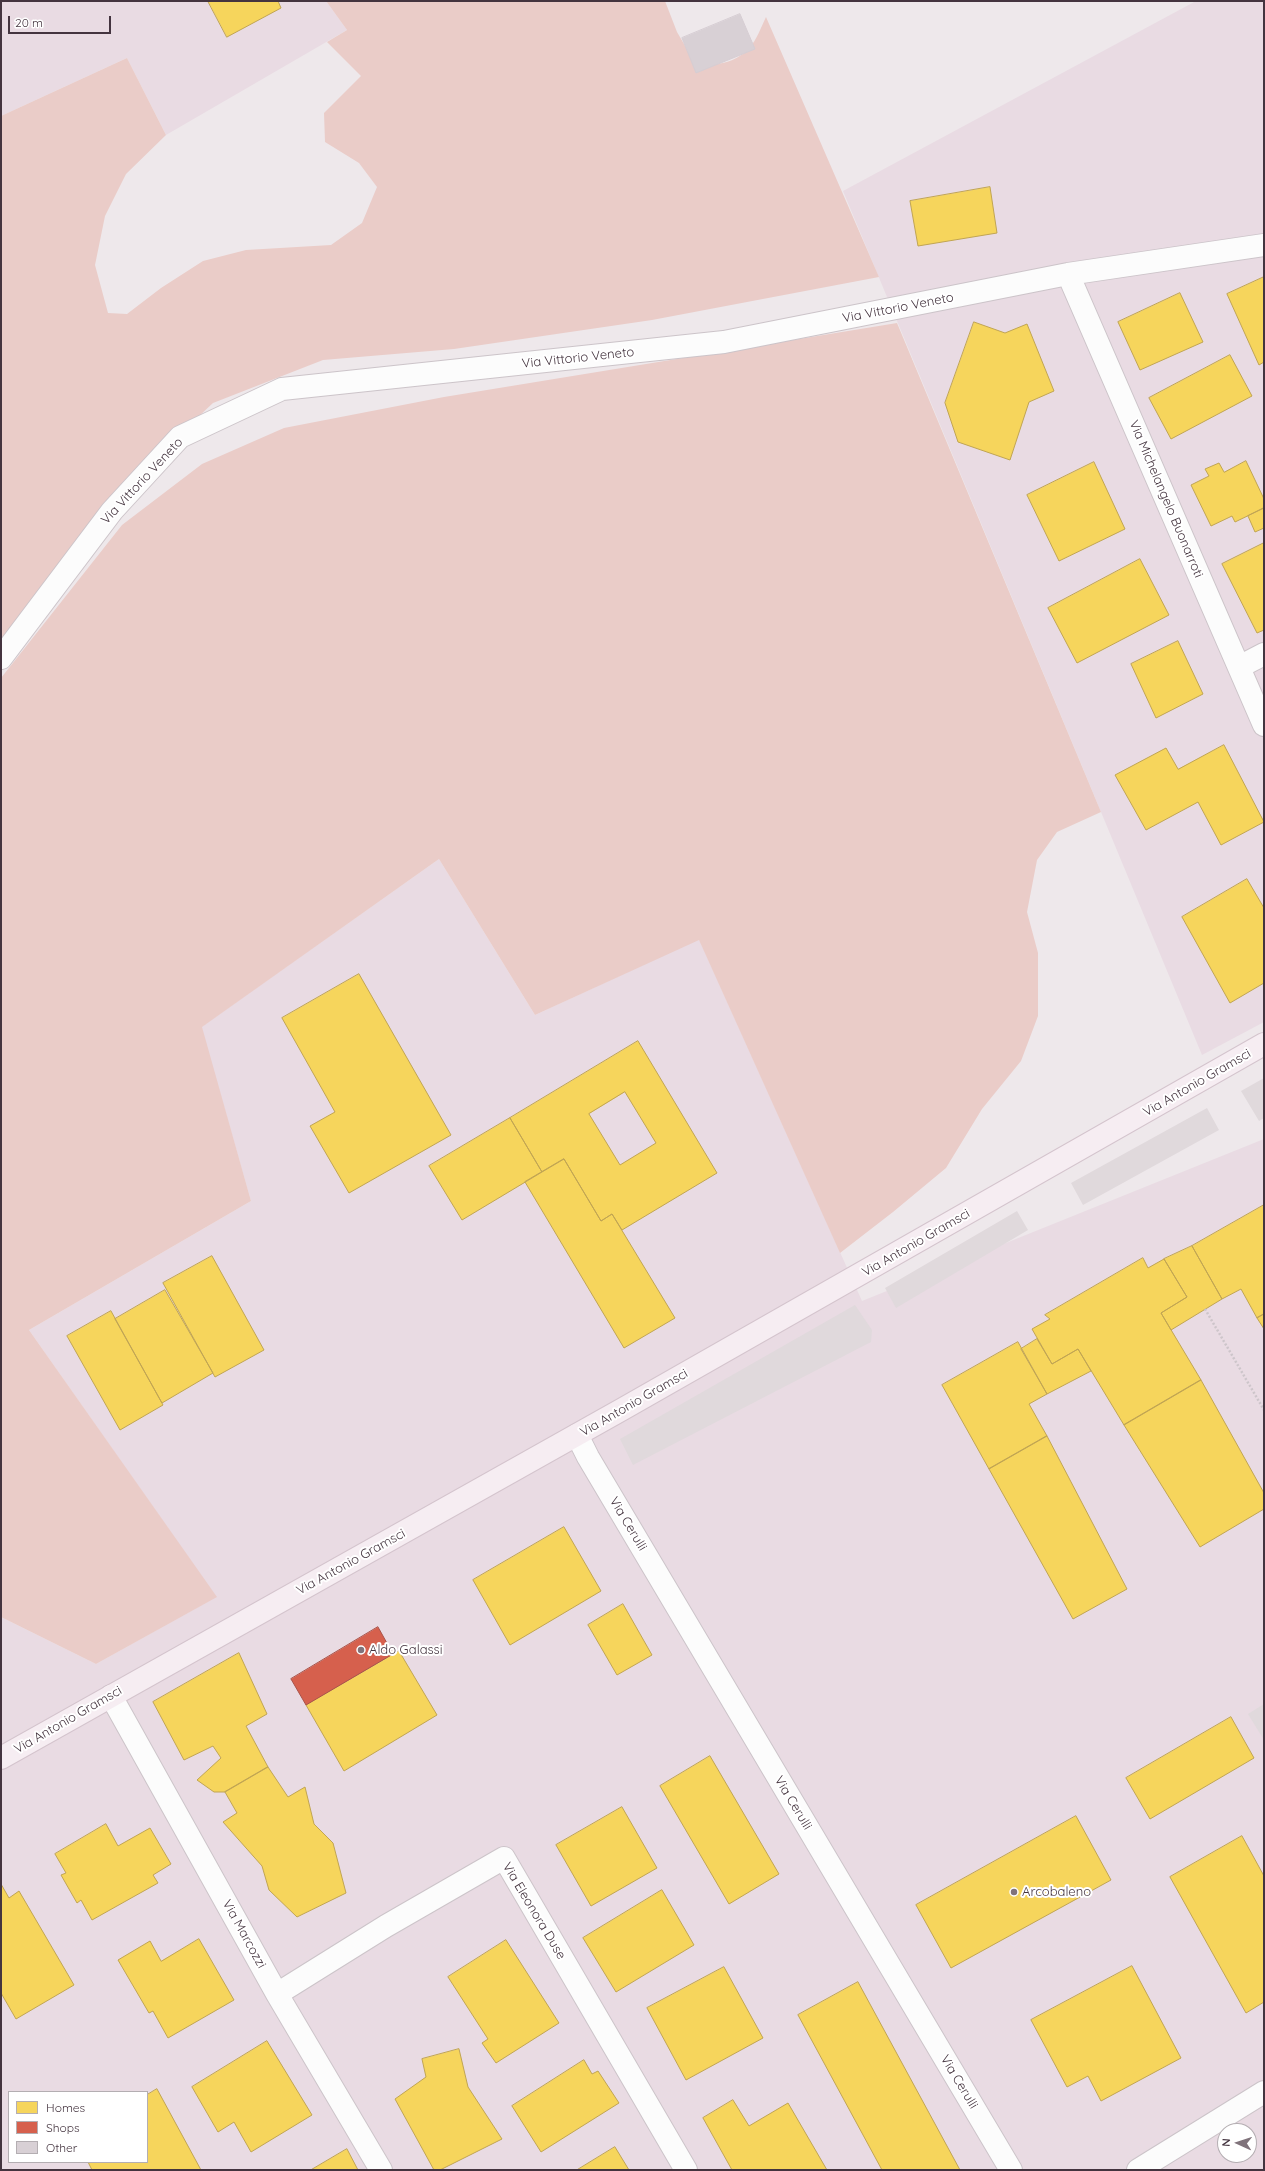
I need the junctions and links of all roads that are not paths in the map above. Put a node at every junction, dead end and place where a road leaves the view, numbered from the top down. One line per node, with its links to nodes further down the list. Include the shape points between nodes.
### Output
1 (1264, 245): 2 (street, Via Vittorio Veneto)
2 (1068, 274): 4 (street, Via Vittorio Veneto, via 724,342 282,389 180,437 112,511); 5 (street, Via Michelangelo Buonarroti)
3 (1264, 654): 5 (street)
4 (1, 658)
5 (1239, 667): 6 (street, Via Michelangelo Buonarroti)
6 (1264, 725)
7 (1264, 1044): 8 (street, Via Antonio Gramsci)
8 (577, 1435): 9 (street, Via Antonio Gramsci); 15 (street, Via Cerulli)
9 (111, 1696): 10 (street, Via Antonio Gramsci); 11 (street, Via Marcozzi)
10 (1, 1758)
11 (277, 1994): 13 (street, Via Marcozzi); 14 (street, Via Eleonora Duse, via 386,1926 504,1858)
12 (1264, 2092): 16 (street)
13 (381, 2170)
14 (686, 2170)
15 (1011, 2170)
16 (1138, 2170)

